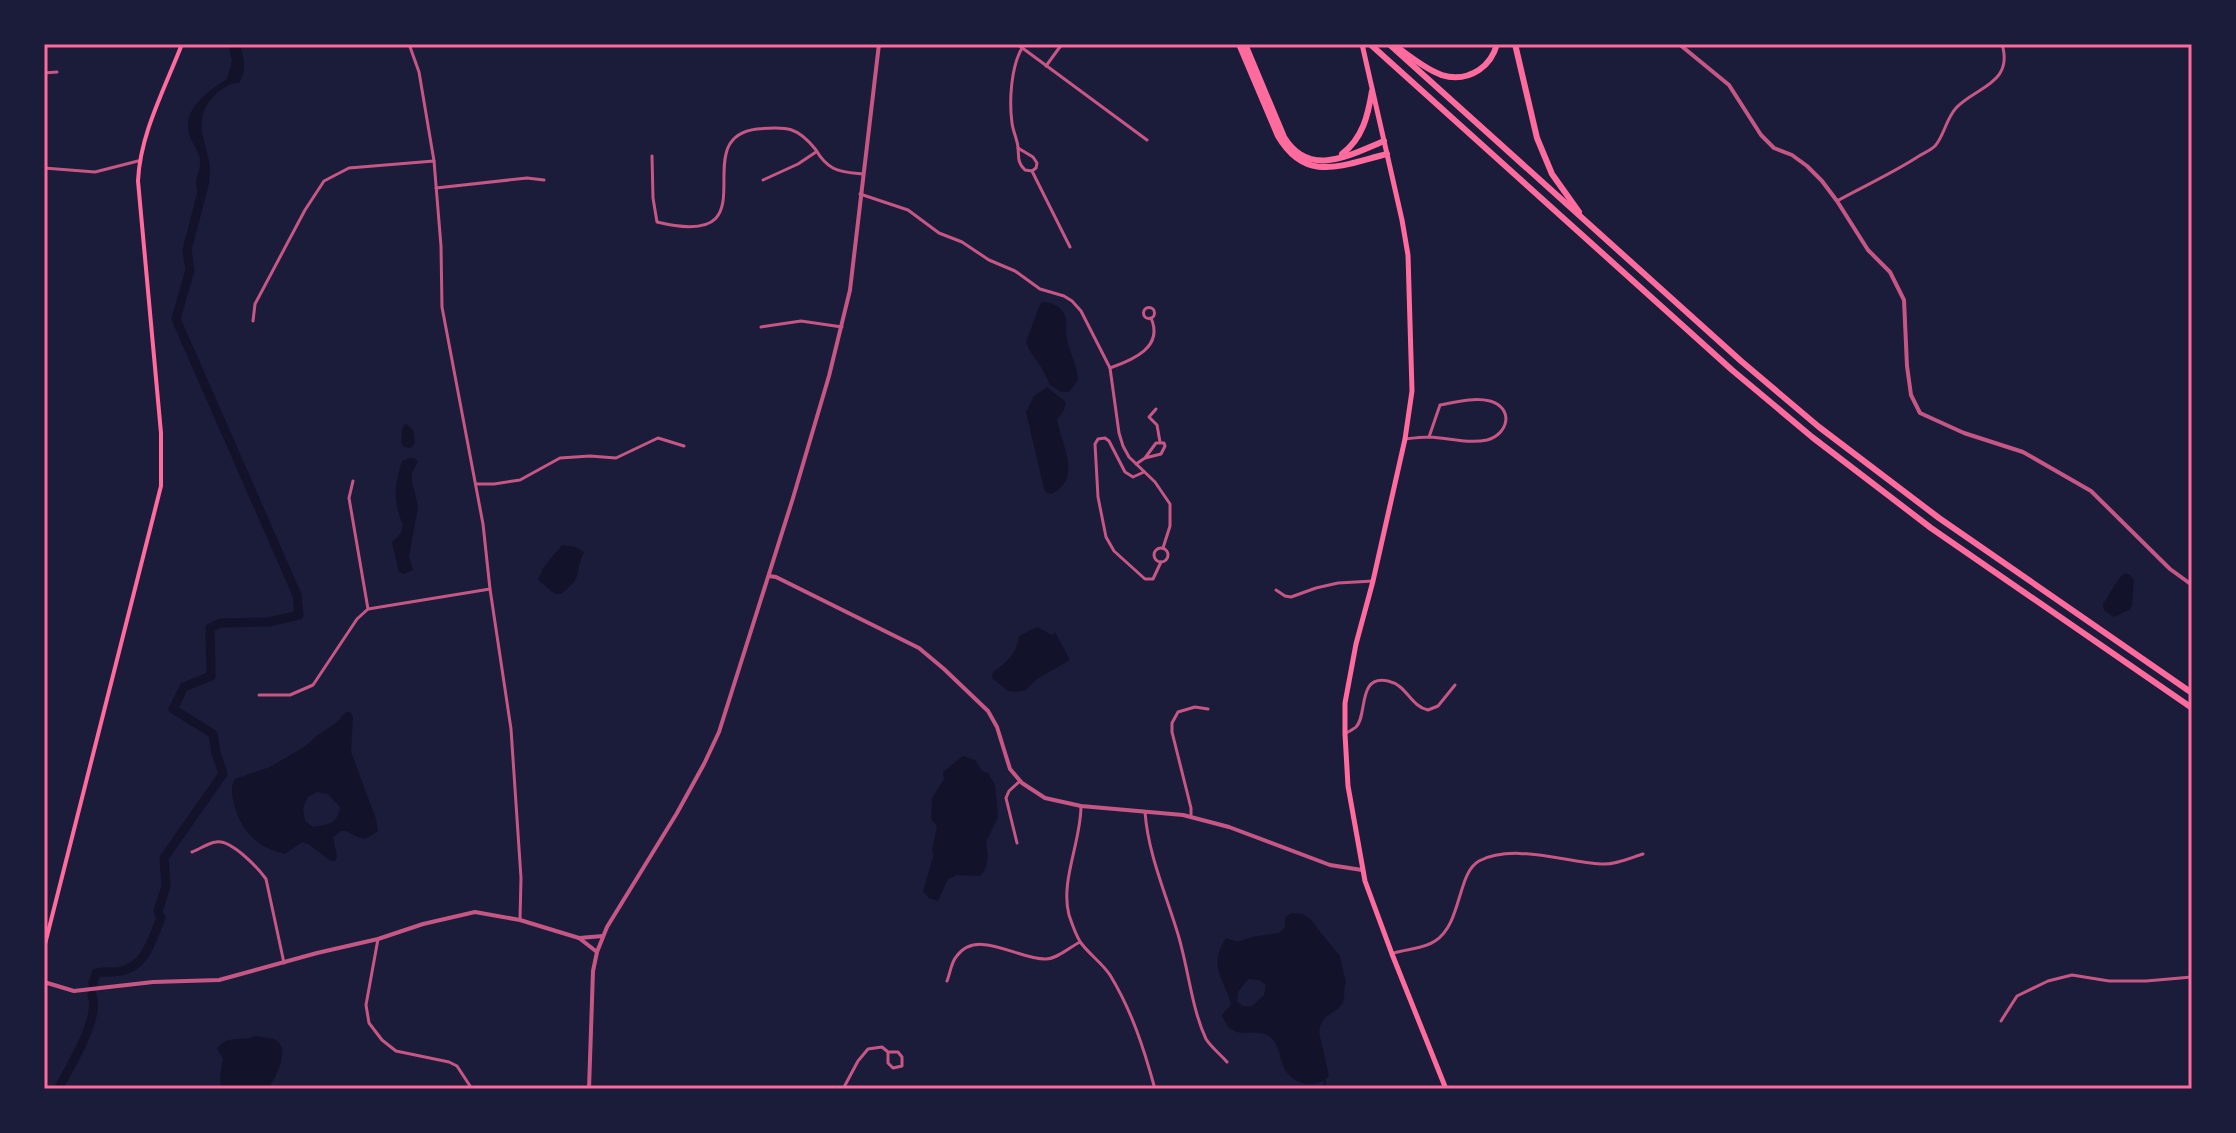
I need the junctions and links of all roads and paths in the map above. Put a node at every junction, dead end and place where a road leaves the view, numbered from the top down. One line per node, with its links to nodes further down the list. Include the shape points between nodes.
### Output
1 (182, 44): 26 (main road)
2 (409, 44): 27 (street)
3 (879, 44): 30 (street)
4 (1017, 44): 14 (street)
5 (1062, 44): 15 (street)
6 (1242, 44): 23 (highway, via 1278,136 1296,160 1332,167); 25 (highway, via 1291,149 1303,158)
7 (1362, 44): 18 (main road)
8 (1370, 44): 64 (highway, via 1812,437 1931,528)
9 (1391, 44): 10 (highway, via 1441,76 1456,79 1485,66); 36 (highway)
10 (1497, 44)
11 (1515, 44): 36 (highway, via 1531,118 1552,174)
12 (1679, 44): 35 (street, via 1729,85 1774,148 1807,166)
13 (2002, 44): 35 (street, via 1999,76 1957,107 1935,146)
14 (1022, 48): 15 (street); 21 (street, via 1011,105)
15 (1046, 66): 19 (street)
16 (57, 72): 17 (street)
17 (44, 73)
18 (1372, 91): 20 (main road); 25 (highway, via 1360,134)
19 (1147, 140)
20 (1384, 141): 23 (main road); 25 (highway)
21 (1018, 148): 29 (street, via 1021,166); 29 (street, via 1037,163)
22 (816, 151): 24 (street, via 794,130 743,133 725,154 721,210 710,224 697,228 657,222); 30 (street, via 833,168); 32 (street)
23 (1387, 154): 45 (main road, via 1408,255 1412,391)
24 (652, 156)
25 (1332, 159)
26 (139, 161): 28 (street, via 95,172); 80 (main road, via 161,486)
27 (434, 161): 33 (street); 39 (street, via 349,168 324,181 262,290)
28 (44, 168)
29 (1032, 171): 37 (street)
30 (863, 174): 34 (street)
31 (544, 180): 33 (street)
32 (763, 180)
33 (436, 188): 52 (street, via 442,307)
34 (860, 194): 41 (street); 42 (street, via 908,210 939,233 1072,301)
35 (1837, 201): 57 (street, via 1868,250 1890,272 1904,300 1911,395 1920,413 2023,452 2091,491)
36 (1588, 224): 62 (highway, via 1819,427 1939,518)
37 (1070, 247)
38 (1151, 318): 42 (street, via 1154,339 1146,349)
39 (253, 321)
40 (761, 327): 41 (street, via 801,321)
41 (842, 327): 55 (street)
42 (1110, 368): 49 (street, via 1119,433)
43 (1156, 409): 46 (street, via 1149,417 1157,425)
44 (1429, 437): 44 (street, via 1488,440 1501,433 1506,417 1488,401 1440,405); 45 (street)
45 (1405, 439): 56 (main road)
46 (1160, 442): 48 (street); 48 (street, via 1164,451)
47 (684, 446): 52 (street, via 658,438 616,458 560,458 520,480)
48 (1145, 458): 49 (street)
49 (1136, 464): 50 (street)
50 (1144, 472): 53 (street, via 1170,504); 54 (street, via 1133,477 1125,472 1109,441 1098,439 1098,497 1108,544 1145,579 1153,579)
51 (353, 481): 60 (street, via 349,498)
52 (476, 484): 58 (street)
53 (1163, 548): 54 (street, via 1168,556); 54 (street, via 1154,555)
54 (1161, 562)
55 (769, 576): 67 (street, via 919,648 988,711 1010,769); 76 (street, via 704,764)
56 (1373, 581): 59 (street, via 1338,583 1291,597); 66 (main road, via 1345,703)
57 (2192, 585)
58 (490, 589): 60 (street); 75 (street, via 511,729)
59 (1276, 590)
60 (368, 609): 63 (street, via 313,685 290,695)
61 (1455, 685): 66 (street, via 1428,710 1416,705 1399,684 1379,680 1366,692 1359,723)
62 (2192, 693)
63 (259, 695)
64 (2192, 708)
65 (1208, 709): 70 (street, via 1178,712 1172,723)
66 (1345, 734): 74 (main road)
67 (1020, 781): 68 (street, via 1045,798); 71 (street, via 1006,798)
68 (1081, 806): 69 (street); 79 (street, via 1066,893)
69 (1145, 812): 70 (street); 89 (street, via 1207,1041)
70 (1191, 817): 74 (street, via 1330,865)
71 (1017, 843)
72 (192, 852): 83 (street, via 225,842 262,873)
73 (1643, 854): 82 (street, via 1603,865 1526,854 1497,855 1475,863 1447,931 1434,942)
74 (1362, 870): 82 (main road)
75 (520, 920): 77 (street); 78 (street, via 475,912)
76 (603, 936): 77 (street); 81 (street)
77 (579, 938): 81 (street)
78 (378, 939): 83 (street); 90 (street, via 366,1005 369,1023 396,1051 457,1066)
79 (1080, 942): 85 (street, via 1050,959 986,944 966,947 955,958); 93 (street, via 1107,971 1127,1005)
80 (44, 948)
81 (597, 952): 91 (street)
82 (1392, 954): 94 (main road)
83 (284, 963): 86 (street, via 219,980 74,991)
84 (2192, 977): 87 (street, via 2109,981 2072,975 2017,996)
85 (947, 981)
86 (44, 982)
87 (2001, 1021)
88 (888, 1052): 88 (street, via 898,1052 902,1066 893,1068); 92 (street, via 882,1047 868,1049)
89 (1227, 1062)
90 (472, 1089)
91 (589, 1089)
92 (843, 1089)
93 (1155, 1089)
94 (1446, 1089)

